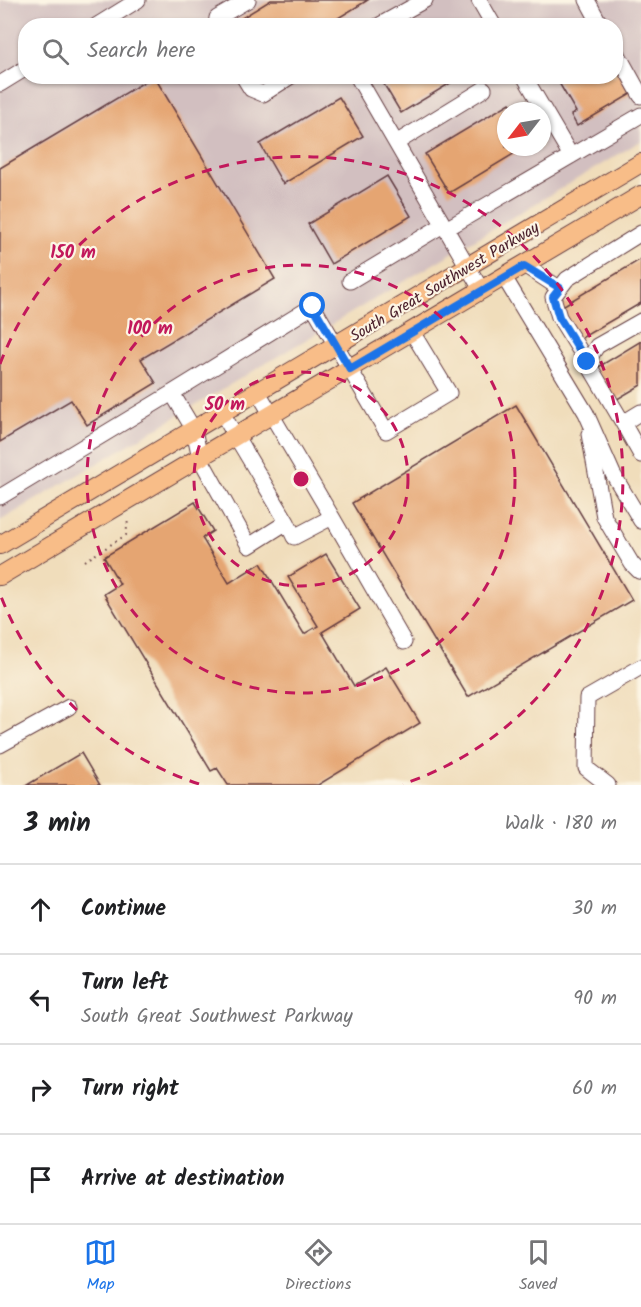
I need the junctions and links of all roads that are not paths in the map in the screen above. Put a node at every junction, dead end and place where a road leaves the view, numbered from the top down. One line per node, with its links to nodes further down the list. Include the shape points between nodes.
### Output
1 (138, 0): 6 (lane)
2 (248, 0): 7 (lane)
3 (424, 0): 8 (lane)
4 (479, 0): 9 (lane)
5 (586, 0): 10 (lane)
6 (109, 18)
7 (217, 18)
8 (392, 18)
9 (489, 18)
10 (596, 18)
11 (623, 65): 19 (lane)
12 (18, 73): 13 (lane)
13 (0, 84)
14 (248, 84): 15 (lane, via 263,94)
15 (279, 84)
16 (362, 84): 21 (lane)
17 (529, 84): 22 (lane)
18 (484, 89): 21 (lane)
19 (641, 96)
20 (641, 115): 22 (lane)
21 (396, 143): 25 (lane)
22 (571, 156): 25 (lane)
23 (641, 163): 28 (main road, South Great Southwest Parkway)
24 (641, 195): 27 (main road, South Great Southwest Parkway)
25 (445, 227): 28 (lane); 30 (lane)
26 (641, 233): 31 (lane, via 567,279)
27 (524, 266): 29 (main road, South Great Southwest Parkway); 31 (lane)
28 (468, 267): 32 (lane); 35 (main road, South Great Southwest Parkway)
29 (504, 278): 32 (main road, South Great Southwest Parkway); 42 (lane)
30 (350, 281)
31 (560, 288): 36 (lane, via 553,297 559,317)
32 (482, 291): 34 (main road, South Great Southwest Parkway)
33 (641, 321): 36 (lane, via 597,346)
34 (412, 332): 37 (main road, South Great Southwest Parkway); 37 (lane, via 449,393 386,431)
35 (336, 346): 37 (lane); 38 (main road, South Great Southwest Parkway); 39 (lane, via 313,306)
36 (587, 362): 44 (lane)
37 (350, 369): 43 (main road, South Great Southwest Parkway)
38 (258, 392): 41 (main road, South Great Southwest Parkway); 43 (lane)
39 (172, 393): 45 (lane); 49 (lane)
40 (641, 412): 44 (lane)
41 (222, 413): 45 (main road, South Great Southwest Parkway); 46 (lane)
42 (586, 413): 51 (lane, via 613,474); 54 (lane, via 604,517 632,564)
43 (272, 415): 46 (main road, South Great Southwest Parkway); 50 (lane)
44 (623, 423): 47 (lane)
45 (194, 430): 48 (lane); 53 (main road, South Great Southwest Parkway)
46 (236, 437): 48 (main road, South Great Southwest Parkway); 52 (lane)
47 (641, 455)
48 (200, 458): 52 (lane, via 249,546); 55 (main road, South Great Southwest Parkway)
49 (0, 497)
50 (332, 517): 52 (lane, via 294,537); 56 (lane)
51 (641, 521)
52 (287, 522)
53 (0, 545)
54 (641, 570)
55 (0, 576)
56 (404, 642)
57 (641, 667): 60 (lane, via 587,698 586,768)
58 (69, 707): 59 (lane)
59 (0, 746)
60 (608, 785)

